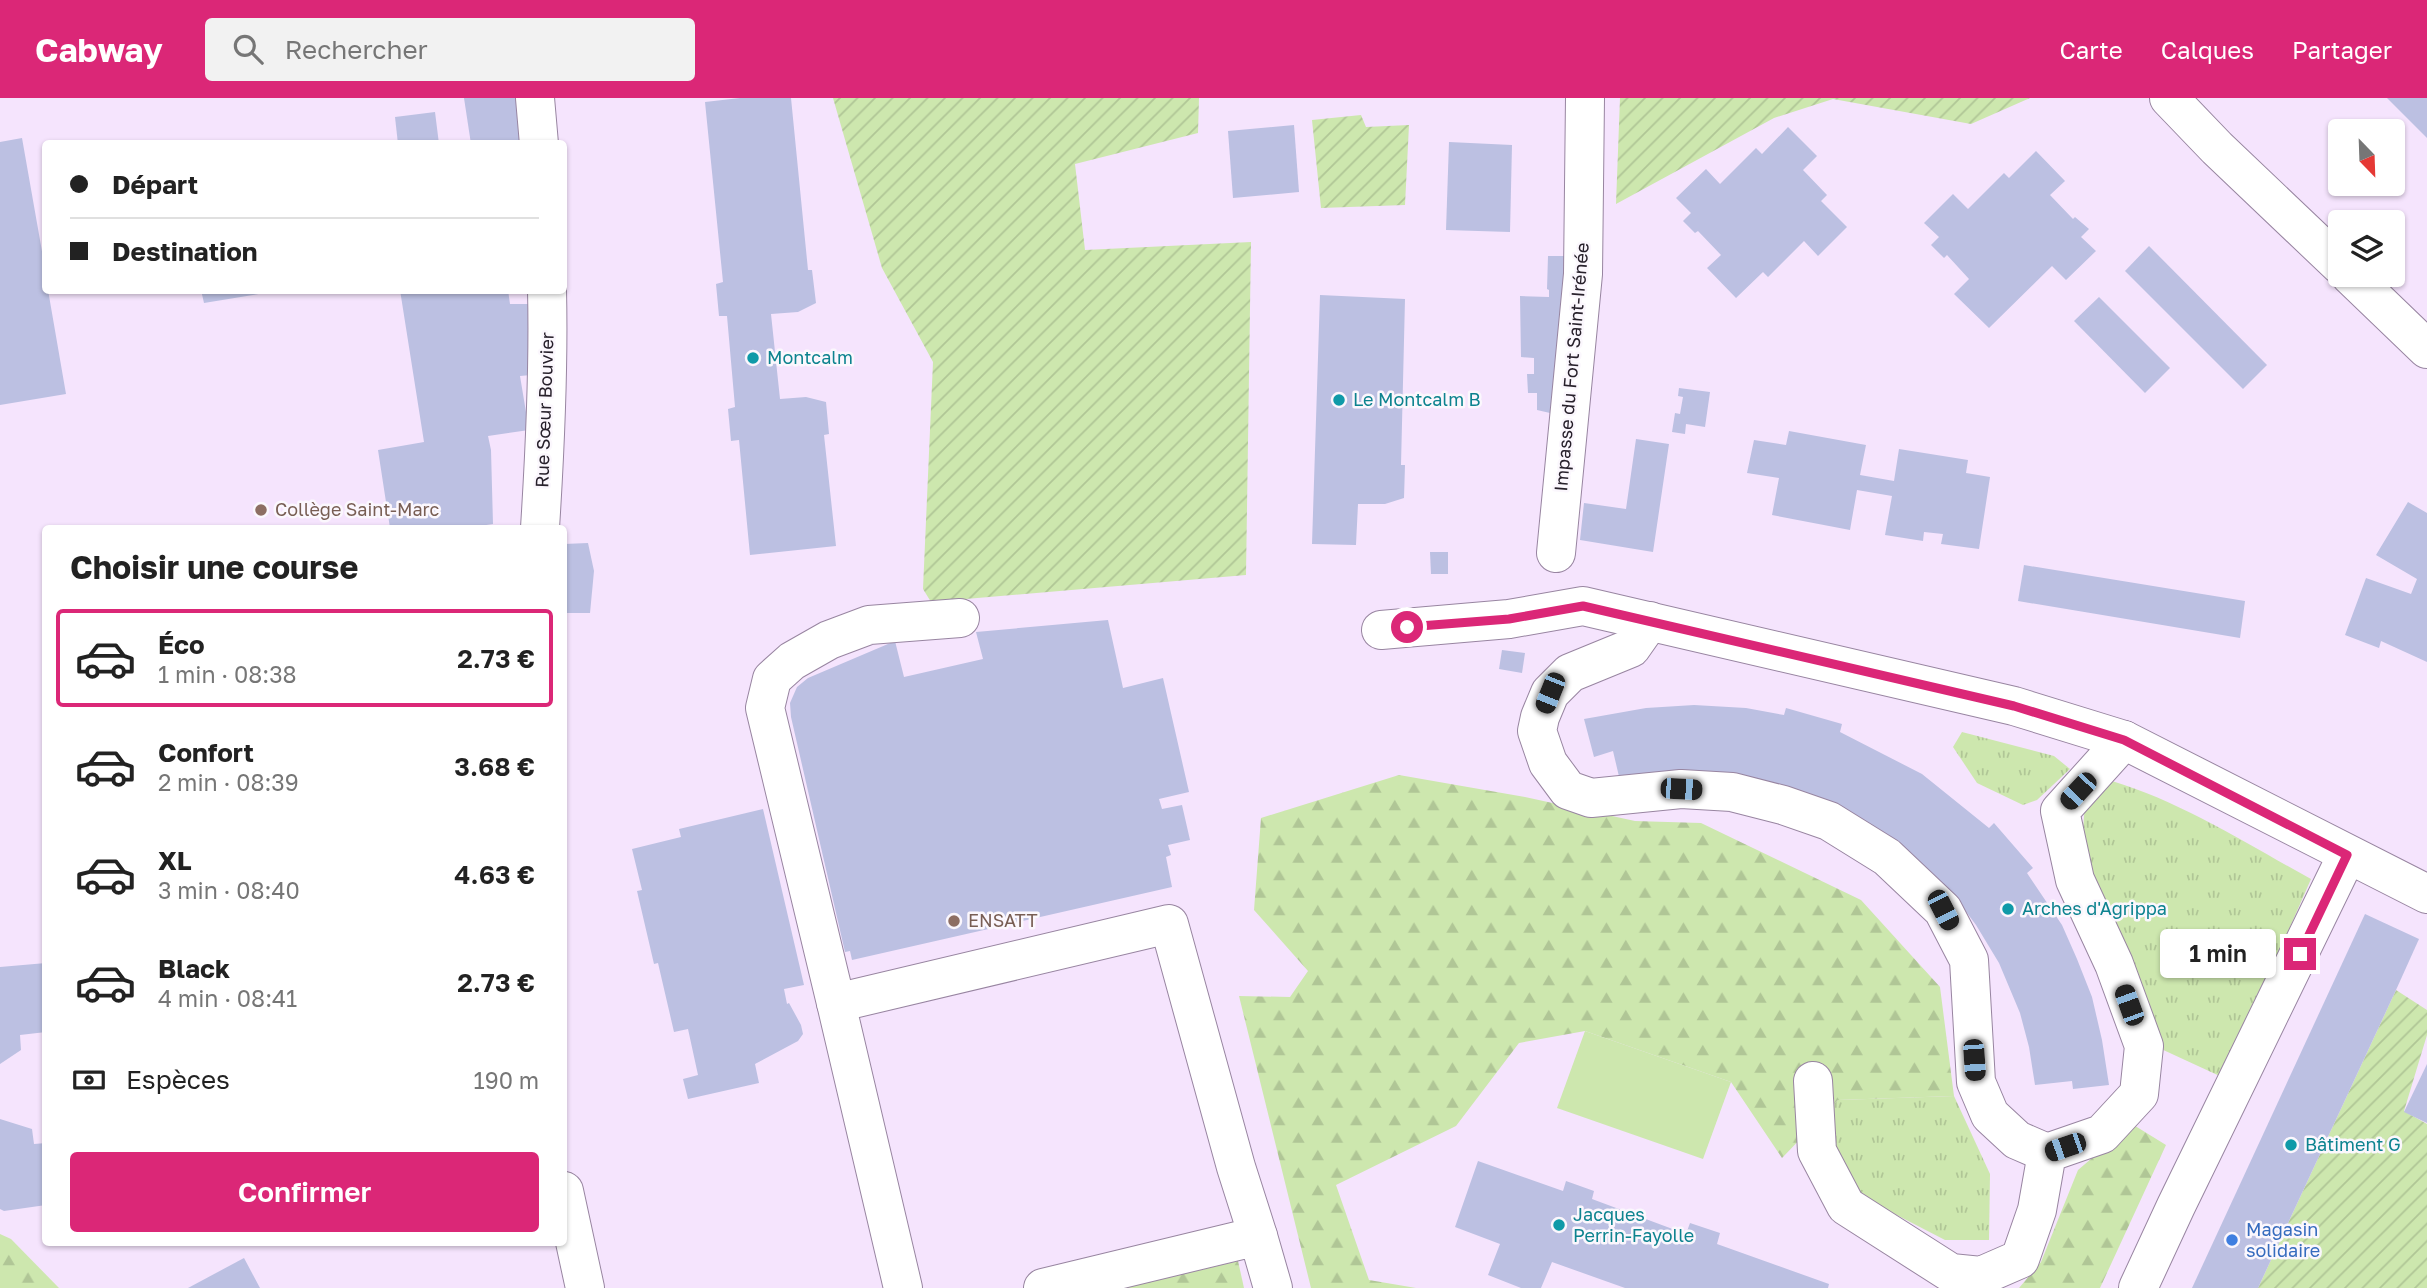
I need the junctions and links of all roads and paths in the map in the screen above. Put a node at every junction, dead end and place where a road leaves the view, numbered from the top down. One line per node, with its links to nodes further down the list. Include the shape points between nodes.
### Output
1 (535, 98): 4 (street)
2 (1585, 98): 10 (street, Impasse du Fort Saint-Irénée, via 1583,274)
3 (2169, 98): 5 (street)
4 (539, 140)
5 (2328, 254)
6 (2362, 287): 8 (street)
7 (547, 294): 9 (street, Rue Sœur Bouvier)
8 (2427, 349)
9 (540, 525)
10 (1556, 553)
11 (960, 618): 17 (street, via 869,625 829,640 792,661 772,679 765,708)
12 (1650, 621): 13 (street, via 1583,606 1509,619); 14 (street, via 2014,706); 19 (street, via 1631,648 1570,673 1550,693 1538,731 1548,763 1569,790 1591,798 1681,789 1732,792 1783,805 1829,821 1887,857 1943,910 1969,960 1976,1082 1990,1115 2017,1140)
13 (1381, 630)
14 (2124, 740): 15 (street); 19 (street, via 2060,811 2076,880 2144,1046 2139,1094 2102,1135)
15 (2347, 855): 16 (street); 26 (street)
16 (2427, 894)
17 (836, 1003): 21 (street, via 1169,924); 23 (street)
18 (1813, 1081): 19 (street, via 1817,1151 1846,1206 1951,1273 1981,1276 2020,1259 2037,1210)
19 (2047, 1153)
20 (567, 1206): 22 (street)
21 (1258, 1236): 24 (street); 25 (street)
22 (584, 1288)
23 (903, 1288)
24 (1043, 1288)
25 (1273, 1288)
26 (2138, 1288)

